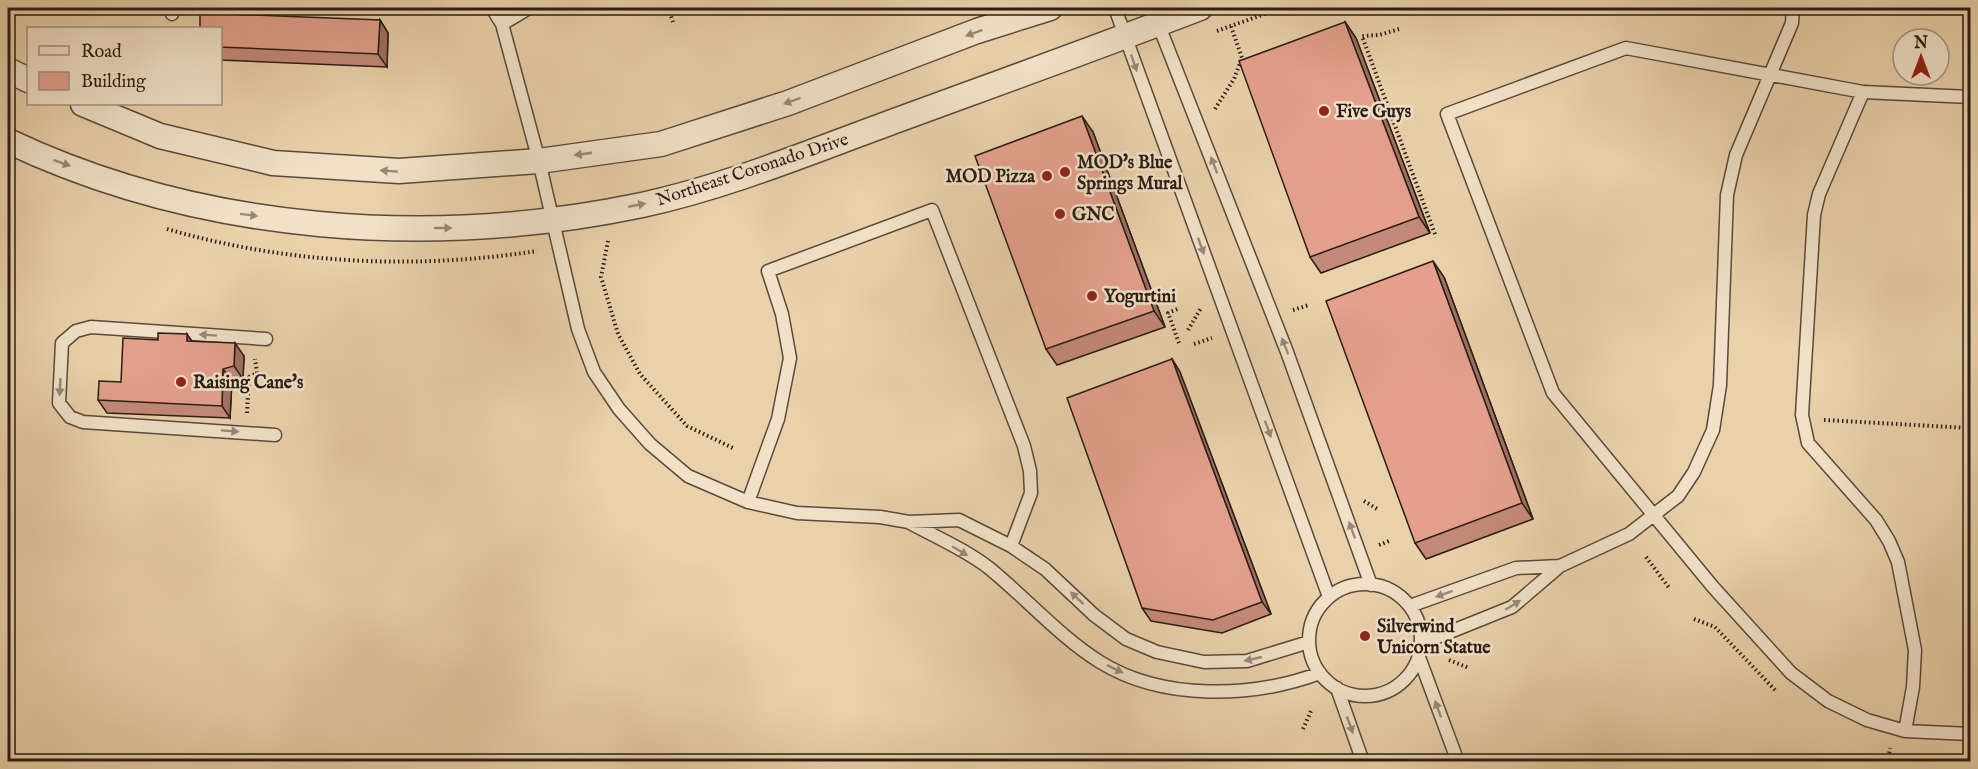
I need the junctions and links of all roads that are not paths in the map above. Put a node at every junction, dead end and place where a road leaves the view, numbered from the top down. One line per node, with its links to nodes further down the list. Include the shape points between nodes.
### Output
1 (492, 8): 8 (lane)
2 (529, 8): 8 (lane)
3 (1050, 8): 17 (street, one-way to 17, via 788,103 661,144)
4 (1115, 8): 9 (lane)
5 (1200, 8): 7 (street, Northeast Coronado Drive)
6 (1793, 8): 11 (lane, via 1792,23)
7 (1155, 15): 9 (street, Northeast Coronado Drive); 26 (lane, one-way to 7, via 1287,352)
8 (502, 24): 17 (lane)
9 (1125, 36): 18 (street, Northeast Coronado Drive, one-way to 9, via 644,204 758,171); 27 (lane, one-way to 27)
10 (8, 70): 12 (street)
11 (1772, 75): 13 (lane); 22 (lane, via 1736,155 1727,195 1720,385 1713,430 1694,472 1677,496); 22 (lane, via 1626,48 1447,114 1553,393)
12 (27, 80)
13 (1863, 92): 14 (lane); 33 (lane, via 1819,194 1814,215 1802,415 1808,443 1876,520 1898,562 1915,650)
14 (1971, 97)
15 (85, 105): 17 (street, one-way to 15, via 399,171 273,163 159,135)
16 (8, 141): 18 (street, Northeast Coronado Drive, one-way to 18, via 136,190 236,213 356,228 478,227)
17 (539, 160): 18 (lane)
18 (553, 220): 21 (lane, via 578,329 594,372 619,409 650,444 688,476)
19 (266, 339): 20 (lane, one-way to 20, via 83,329 62,343 59,403 70,417 83,422)
20 (275, 435)
21 (748, 502): 23 (lane, via 797,513); 24 (lane, via 778,419 790,358 782,314 768,271 932,210 1024,446 1030,471 1031,493)
22 (1656, 514): 25 (lane, via 1629,534); 33 (lane, via 1713,586 1791,673 1828,701 1867,720)
23 (909, 522): 24 (lane, via 959,520); 31 (lane, one-way to 31, via 987,567 1100,662 1136,680 1177,688 1242,692)
24 (1011, 546): 29 (lane, one-way to 24, via 1247,661 1204,662 1156,652 1126,639 1094,615 1046,569)
25 (1560, 566): 28 (lane, one-way to 28, via 1516,568); 30 (lane, one-way to 25, via 1512,607)
26 (1371, 585): 27 (lane, via 1349,586); 28 (lane, via 1393,592)
27 (1329, 597): 29 (lane, via 1311,625)
28 (1410, 606): 30 (lane, via 1420,631)
29 (1309, 642): 31 (lane)
30 (1420, 651): 32 (lane, via 1406,677 1379,694 1363,695); 36 (lane, one-way to 30)
31 (1320, 673): 32 (lane)
32 (1337, 688): 35 (lane, one-way to 35)
33 (1905, 731): 34 (lane)
34 (1971, 734)
35 (1364, 762)
36 (1458, 762)

